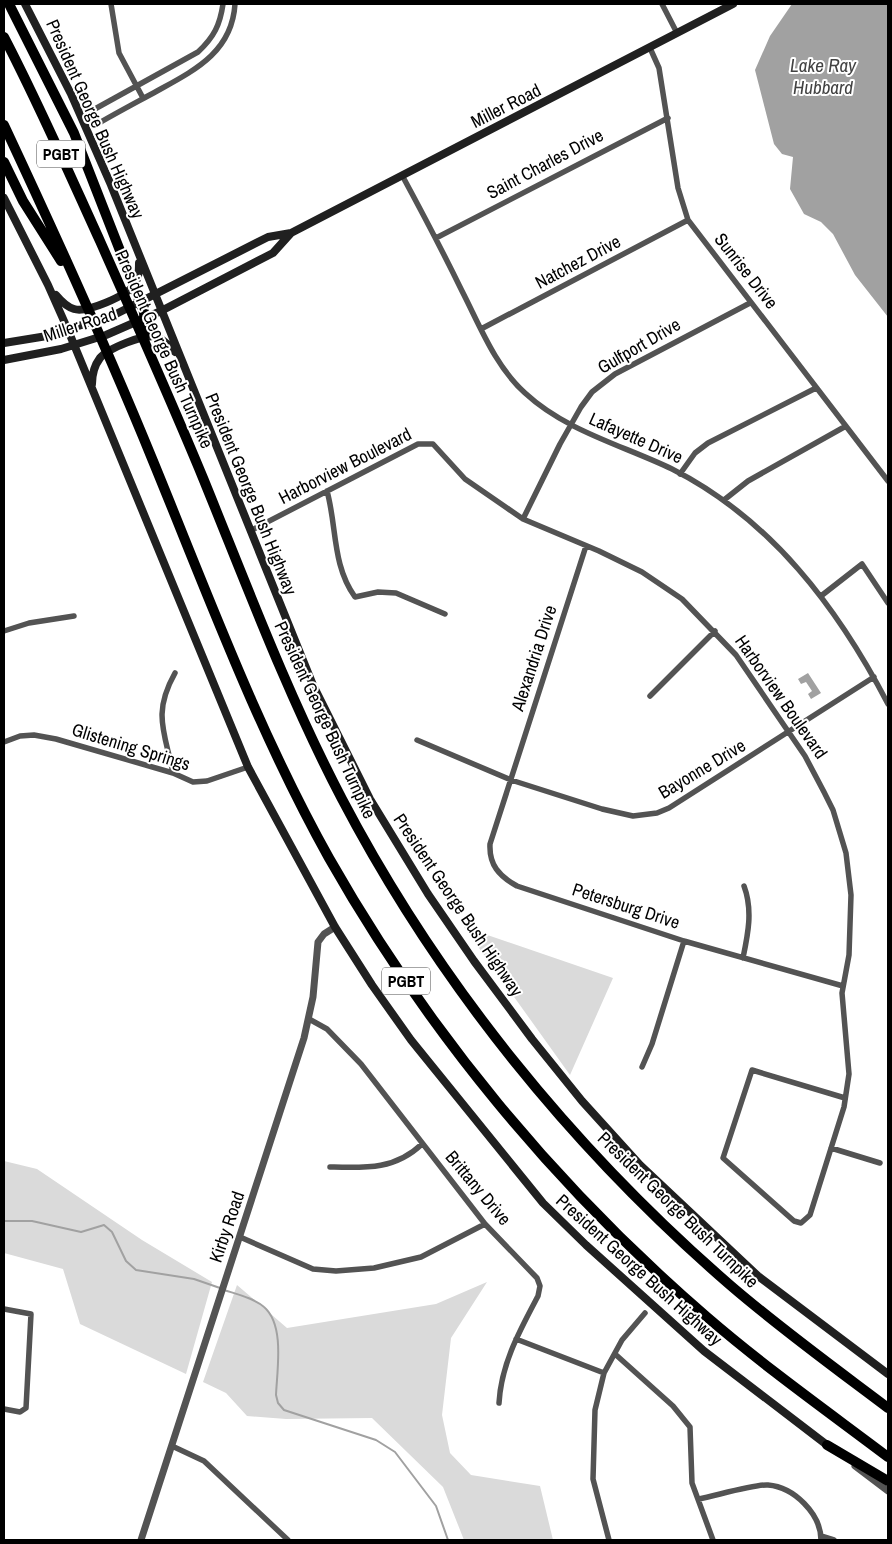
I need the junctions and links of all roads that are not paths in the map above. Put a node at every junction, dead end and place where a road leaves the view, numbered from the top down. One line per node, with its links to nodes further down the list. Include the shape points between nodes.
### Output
1 (10, 4): 30 (highway, via 74,133 128,267 144,312)
2 (25, 4): 14 (main road, President George Bush Highway)
3 (111, 4): 11 (street, via 119,52)
4 (222, 4): 11 (street, via 218,28 211,40 198,52)
5 (235, 4): 12 (street, via 234,19 227,36 210,58 194,71)
6 (662, 4): 8 (street)
7 (733, 4): 8 (main road, Miller Road)
8 (677, 34): 10 (main road, Miller Road)
9 (4, 37): 30 (highway, President George Bush Turnpike / PGBT)
10 (650, 48): 13 (street, Sunrise Drive, via 659,68); 17 (main road, Miller Road)
11 (136, 85): 12 (street); 14 (street, via 93,110)
12 (143, 98): 14 (street, via 99,123)
13 (668, 118): 19 (street, Sunrise Drive, via 678,188); 21 (street, Saint Charles Drive)
14 (85, 124): 22 (main road, President George Bush Highway)
15 (4, 125): 24 (highway, PGBT)
16 (4, 162): 24 (highway, via 23,201)
17 (403, 176): 20 (main road, Miller Road); 21 (street, Lafayette Drive)
18 (4, 198): 23 (main road, President George Bush Highway)
19 (688, 220): 26 (street, Sunrise Drive); 28 (street, Natchez Drive)
20 (291, 233): 25 (main road, Miller Road, via 268,237); 27 (main road, Miller Road, via 273,253)
21 (436, 238): 28 (street, Lafayette Drive)
22 (139, 257): 23 (main road, via 139,275 135,285 127,293 94,307 75,309 62,302); 25 (main road, President George Bush Highway)
23 (48, 285): 29 (main road, President George Bush Highway)
24 (80, 292): 87 (highway, PGBT, via 280,764 350,894 426,1010 517,1126 630,1247 747,1350)
25 (155, 296): 27 (main road, President George Bush Highway); 29 (main road, Miller Road, via 116,314)
26 (750, 303): 36 (street, Sunrise Drive); 37 (street, Gulfport Drive, via 603,382 581,407)
27 (161, 311): 32 (main road, Miller Road); 33 (main road, President George Bush Highway)
28 (482, 329): 37 (street, Lafayette Drive, via 513,382 544,408)
29 (68, 330): 31 (main road, Miller Road); 32 (main road, President George Bush Highway)
30 (145, 341): 83 (highway, President George Bush Turnpike / PGBT, via 277,661 320,756 382,870 452,979 548,1102 655,1216 751,1303)
31 (4, 343)
32 (74, 345): 34 (main road, Miller Road); 35 (main road, President George Bush Highway)
33 (178, 355): 35 (main road, via 157,337 147,336 122,345 101,357 92,375); 44 (main road, President George Bush Highway)
34 (4, 360)
35 (92, 388): 59 (main road, President George Bush Highway)
36 (816, 388): 38 (street, Sunrise Drive); 39 (street, via 708,443 695,453)
37 (572, 425): 39 (street, Lafayette Drive); 43 (street, Gulfport Drive, via 546,469)
38 (846, 426): 40 (street, Sunrise Drive); 42 (street, via 748,481)
39 (680, 474): 42 (street, Lafayette Drive)
40 (888, 482)
41 (327, 491): 43 (street, Harborview Boulevard, via 418,444 426,443 433,444 465,479); 44 (street, Harborview Boulevard); 48 (street, via 338,560 355,597 387,591)
42 (724, 500): 46 (street, Lafayette Drive, via 775,544)
43 (523, 519): 45 (street, Harborview Boulevard)
44 (250, 531): 81 (main road, President George Bush Highway, via 313,685 370,800 448,924 532,1039 582,1101 694,1217 758,1276)
45 (586, 546): 51 (street, Harborview Boulevard, via 659,583 682,599); 61 (street, Alexandria Drive)
46 (821, 596): 47 (street, via 862,564); 53 (street, Lafayette Drive, via 855,643)
47 (888, 603)
48 (445, 614)
49 (74, 616): 50 (street, via 29,623)
50 (4, 631)
51 (715, 631): 54 (street); 56 (street, Harborview Boulevard, via 755,681)
52 (174, 673): 60 (street, via 165,691 161,722)
53 (874, 677): 55 (street, Lafayette Drive); 56 (street, Bayonne Drive)
54 (650, 696)
55 (888, 704)
56 (788, 732): 61 (street, Bayonne Drive, via 657,813 624,814); 66 (street, Harborview Boulevard, via 824,792 846,853 852,920)
57 (417, 740): 61 (street, Bayonne Drive)
58 (4, 742): 60 (street, Glistening Springs, via 27,736 56,739)
59 (248, 767): 60 (street, Glistening Springs, via 208,781 193,782); 63 (main road, President George Bush Highway)
60 (173, 773)
61 (511, 780): 64 (street, Petersburg Drive, via 489,855 506,880)
62 (744, 886): 65 (street, via 749,918)
63 (335, 927): 67 (street, Kirby Road, via 318,942); 85 (main road, President George Bush Highway, via 411,1040 543,1202 704,1351)
64 (684, 941): 65 (street, Petersburg Drive); 68 (street)
65 (743, 958): 66 (street, Petersburg Drive)
66 (843, 986): 69 (street, Harborview Boulevard, via 849,1074)
67 (309, 1019): 70 (street, Brittany Drive, via 341,1041); 75 (street, Kirby Road)
68 (642, 1067)
69 (845, 1098): 71 (street, Harborview Boulevard); 71 (street, Harborview Boulevard, via 752,1070 723,1158 794,1222 801,1223 812,1210)
70 (422, 1144): 73 (street, via 405,1158 384,1166); 74 (street, Brittany Drive)
71 (831, 1148): 72 (street)
72 (880, 1163)
73 (330, 1167)
74 (484, 1224): 75 (street, via 421,1257 374,1268 336,1271 313,1269); 78 (street, Brittany Drive, via 537,1278 540,1286)
75 (240, 1237): 86 (street, Kirby Road)
76 (4, 1309): 84 (street, via 31,1314 26,1408 20,1412)
77 (645, 1313): 79 (street, via 622,1340)
78 (516, 1339): 80 (street); 82 (street, Brittany Drive, via 502,1377)
79 (615, 1354): 80 (street); 90 (street, via 673,1406 690,1427 692,1483)
80 (604, 1373): 94 (street, via 594,1410 592,1479)
81 (888, 1374)
82 (499, 1403)
83 (888, 1408)
84 (4, 1409)
85 (827, 1445): 88 (highway); 89 (street, President George Bush Highway)
86 (172, 1446): 92 (street, Kirby Road); 93 (street, via 204,1461)
87 (888, 1457)
88 (888, 1481)
89 (888, 1491)
90 (699, 1499): 91 (street, via 768,1485 790,1492 805,1504); 95 (street)
91 (821, 1538): 96 (street)
92 (141, 1540)
93 (288, 1540)
94 (609, 1540)
95 (713, 1540)
96 (834, 1540)

